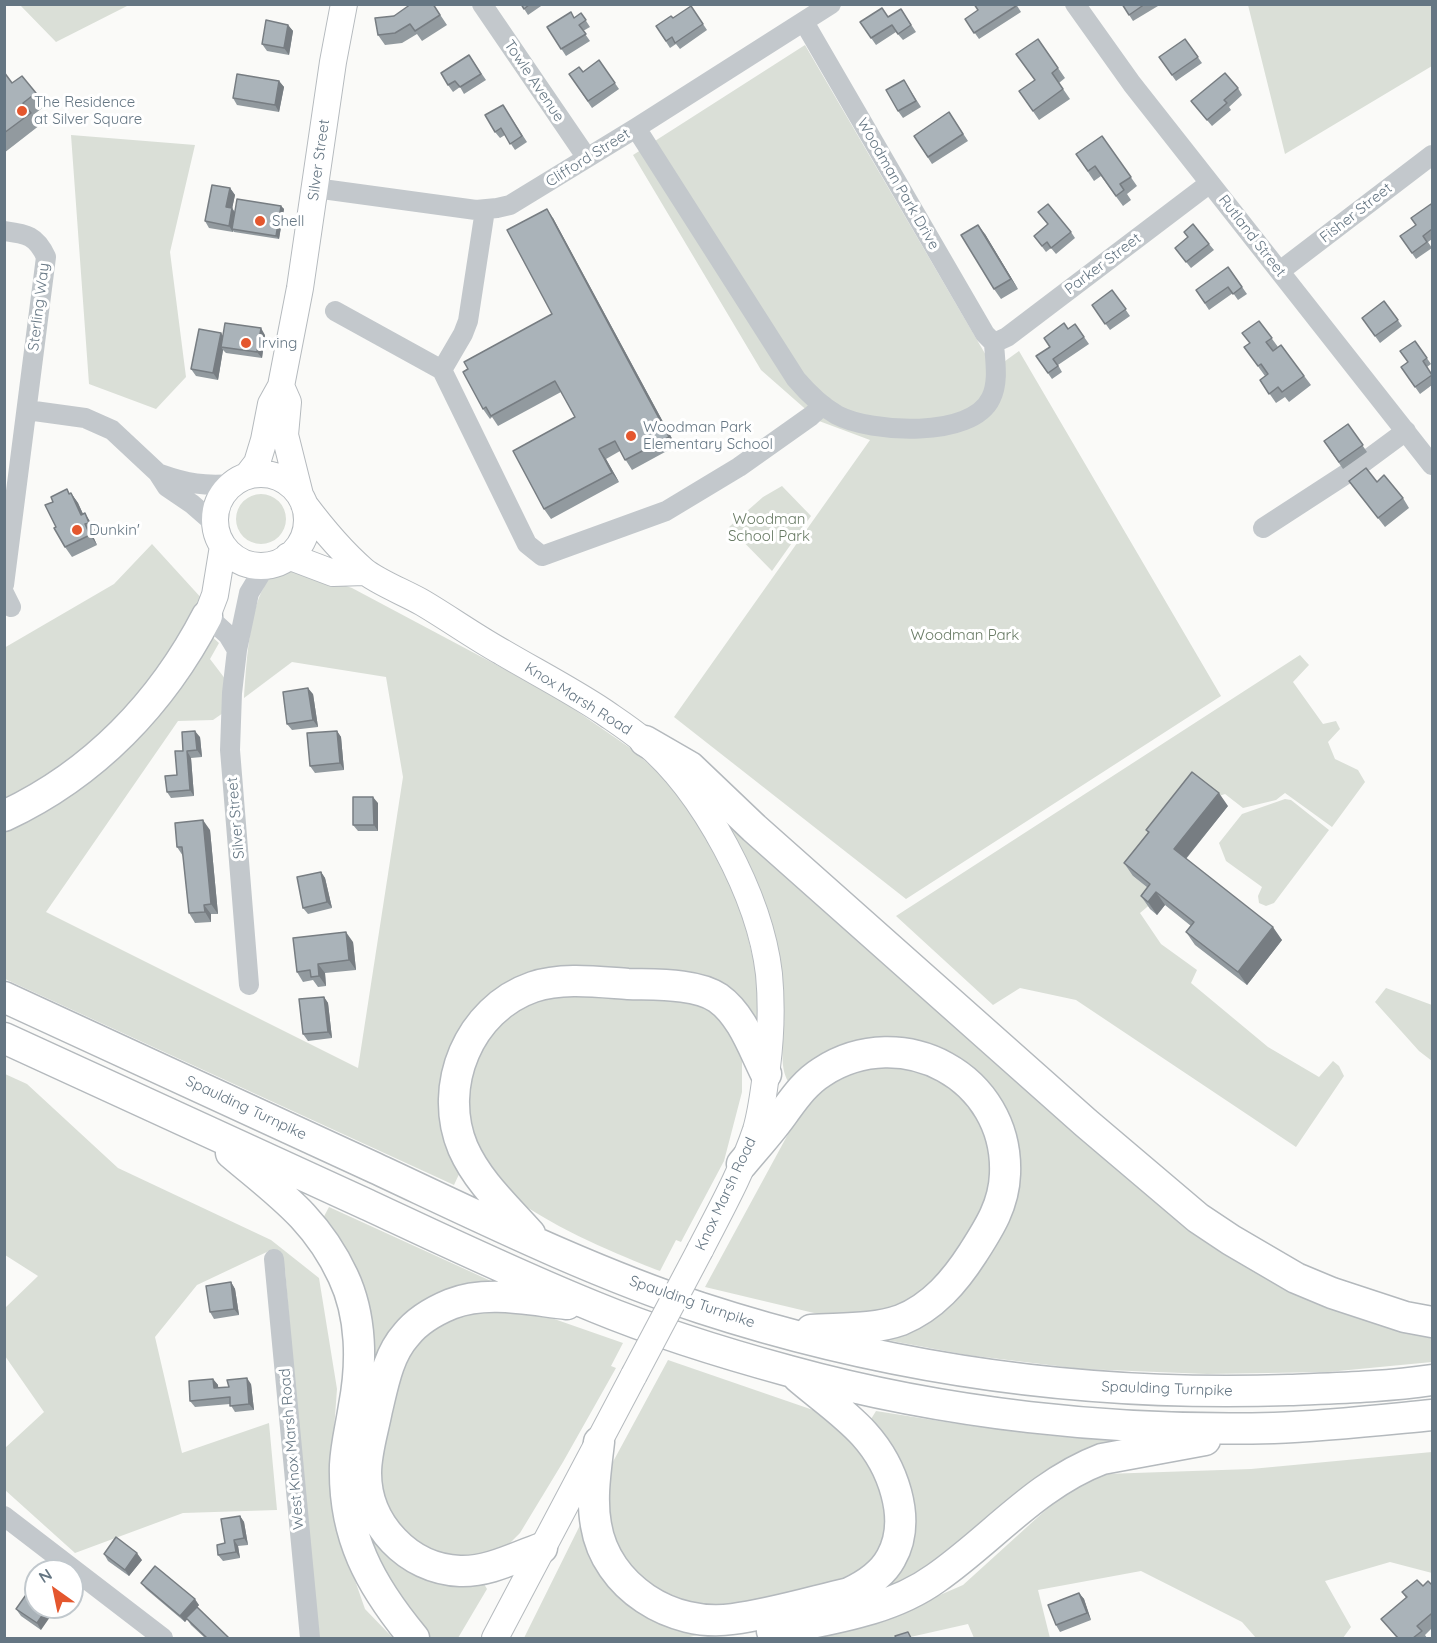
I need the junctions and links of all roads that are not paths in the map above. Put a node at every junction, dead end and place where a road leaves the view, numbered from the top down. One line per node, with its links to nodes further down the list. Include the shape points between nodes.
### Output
1 (344, 4): 10 (main road, Silver Street)
2 (482, 4): 8 (street, Towle Avenue)
3 (831, 4): 5 (street, Clifford Street)
4 (1075, 4): 9 (street, Rutland Street)
5 (804, 22): 6 (street, Clifford Street); 15 (street, Woodman Park Drive, via 985,334)
6 (636, 129): 8 (street, Clifford Street); 18 (street, via 796,379)
7 (1432, 154): 13 (street, Fisher Street)
8 (587, 158): 11 (street, Clifford Street, via 521,199)
9 (1210, 183): 13 (street, Rutland Street); 15 (street, Parker Street)
10 (315, 188): 11 (street, Clifford Street); 17 (main road, Silver Street)
11 (485, 210): 16 (street, via 468,321)
12 (4, 231): 19 (street, Sterling Way, via 34,239 46,257)
13 (1280, 271): 20 (street, Rutland Street)
14 (335, 311): 16 (street)
15 (994, 343): 18 (street, via 995,387 991,399 983,410 960,423 915,428 868,426 836,415)
16 (442, 370): 18 (street, via 527,544 542,556 666,512 739,467)
17 (280, 386): 23 (main road, Silver Street, via 271,404 257,463); 24 (main road, Silver Street, via 288,402 285,435)
18 (823, 405)
19 (27, 410): 22 (street, via 99,423 122,438); 29 (street, Sterling Way)
20 (1406, 431): 21 (street, Rutland Street); 25 (street)
21 (1432, 465)
22 (158, 473): 23 (street, via 207,486); 26 (street, via 167,487 192,504)
23 (240, 480): 24 (main road, via 262,474 277,476 290,484); 26 (main road, via 219,502)
24 (302, 500): 27 (main road, via 307,527 297,548); 28 (main road, Knox Marsh Road, via 322,528)
25 (1263, 528)
26 (219, 535): 27 (main road, via 238,559 247,563); 30 (main road, via 215,595)
27 (277, 561): 28 (main road, Knox Marsh Road, via 333,573); 31 (street, Silver Street, via 249,593)
28 (365, 572): 32 (main road, Knox Marsh Road, via 556,682)
29 (4, 585)
30 (207, 616): 31 (street, via 228,635); 33 (highway, via 171,677 118,738 72,776)
31 (237, 650): 34 (street, Silver Street, via 230,750)
32 (645, 741): 37 (main road, Knox Marsh Road, via 704,811 743,882 769,971 771,1029); 43 (highway, via 690,767 1086,1123 1198,1218 1296,1278 1405,1317)
33 (4, 816)
34 (249, 985)
35 (4, 997): 40 (highway, Spaulding Turnpike)
36 (4, 1038): 38 (highway)
37 (766, 1074): 39 (main road, Knox Marsh Road, via 756,1128); 40 (highway, via 733,1011 716,996 690,988 562,982 535,986 504,1001 491,1011 462,1055 454,1107 462,1146 473,1167)
38 (200, 1128): 42 (highway); 54 (highway, via 304,1216 320,1234 344,1278 353,1303 359,1356 345,1464 346,1497 360,1555 374,1585)
39 (742, 1164): 44 (highway, via 796,1095 820,1073 849,1058 882,1052 915,1054 960,1076 982,1099 1002,1143 1003,1191 992,1222 968,1261 935,1300 911,1315 872,1327); 49 (main road, Knox Marsh Road, bridge)
40 (538, 1243): 44 (highway, Spaulding Turnpike, via 702,1308)
41 (274, 1259): 53 (street, West Knox Marsh Road)
42 (597, 1308): 45 (highway, via 689,1342); 51 (highway, via 497,1297 476,1297 451,1304 405,1335 393,1355 380,1399 367,1458 367,1484 379,1522 396,1543 431,1565 459,1571 487,1568)
43 (1432, 1322)
44 (781, 1331): 46 (highway, Spaulding Turnpike, via 914,1363 1094,1387 1242,1392 1357,1388)
45 (791, 1372): 48 (highway, via 898,1396 1037,1418 1124,1425); 49 (highway, via 865,1435 885,1463 896,1488 900,1517 891,1558 878,1575 849,1593 732,1620 685,1617 646,1601 617,1571 596,1526)
46 (1432, 1380)
47 (1432, 1415): 48 (highway)
48 (1276, 1428): 56 (highway, via 1102,1459 1055,1482 935,1579 908,1594 877,1607)
49 (599, 1442): 51 (main road, Knox Marsh Road)
50 (4, 1516): 52 (street)
51 (542, 1548): 55 (main road, Knox Marsh Road)
52 (163, 1638)
53 (310, 1638)
54 (414, 1638)
55 (495, 1638)
56 (740, 1638)

